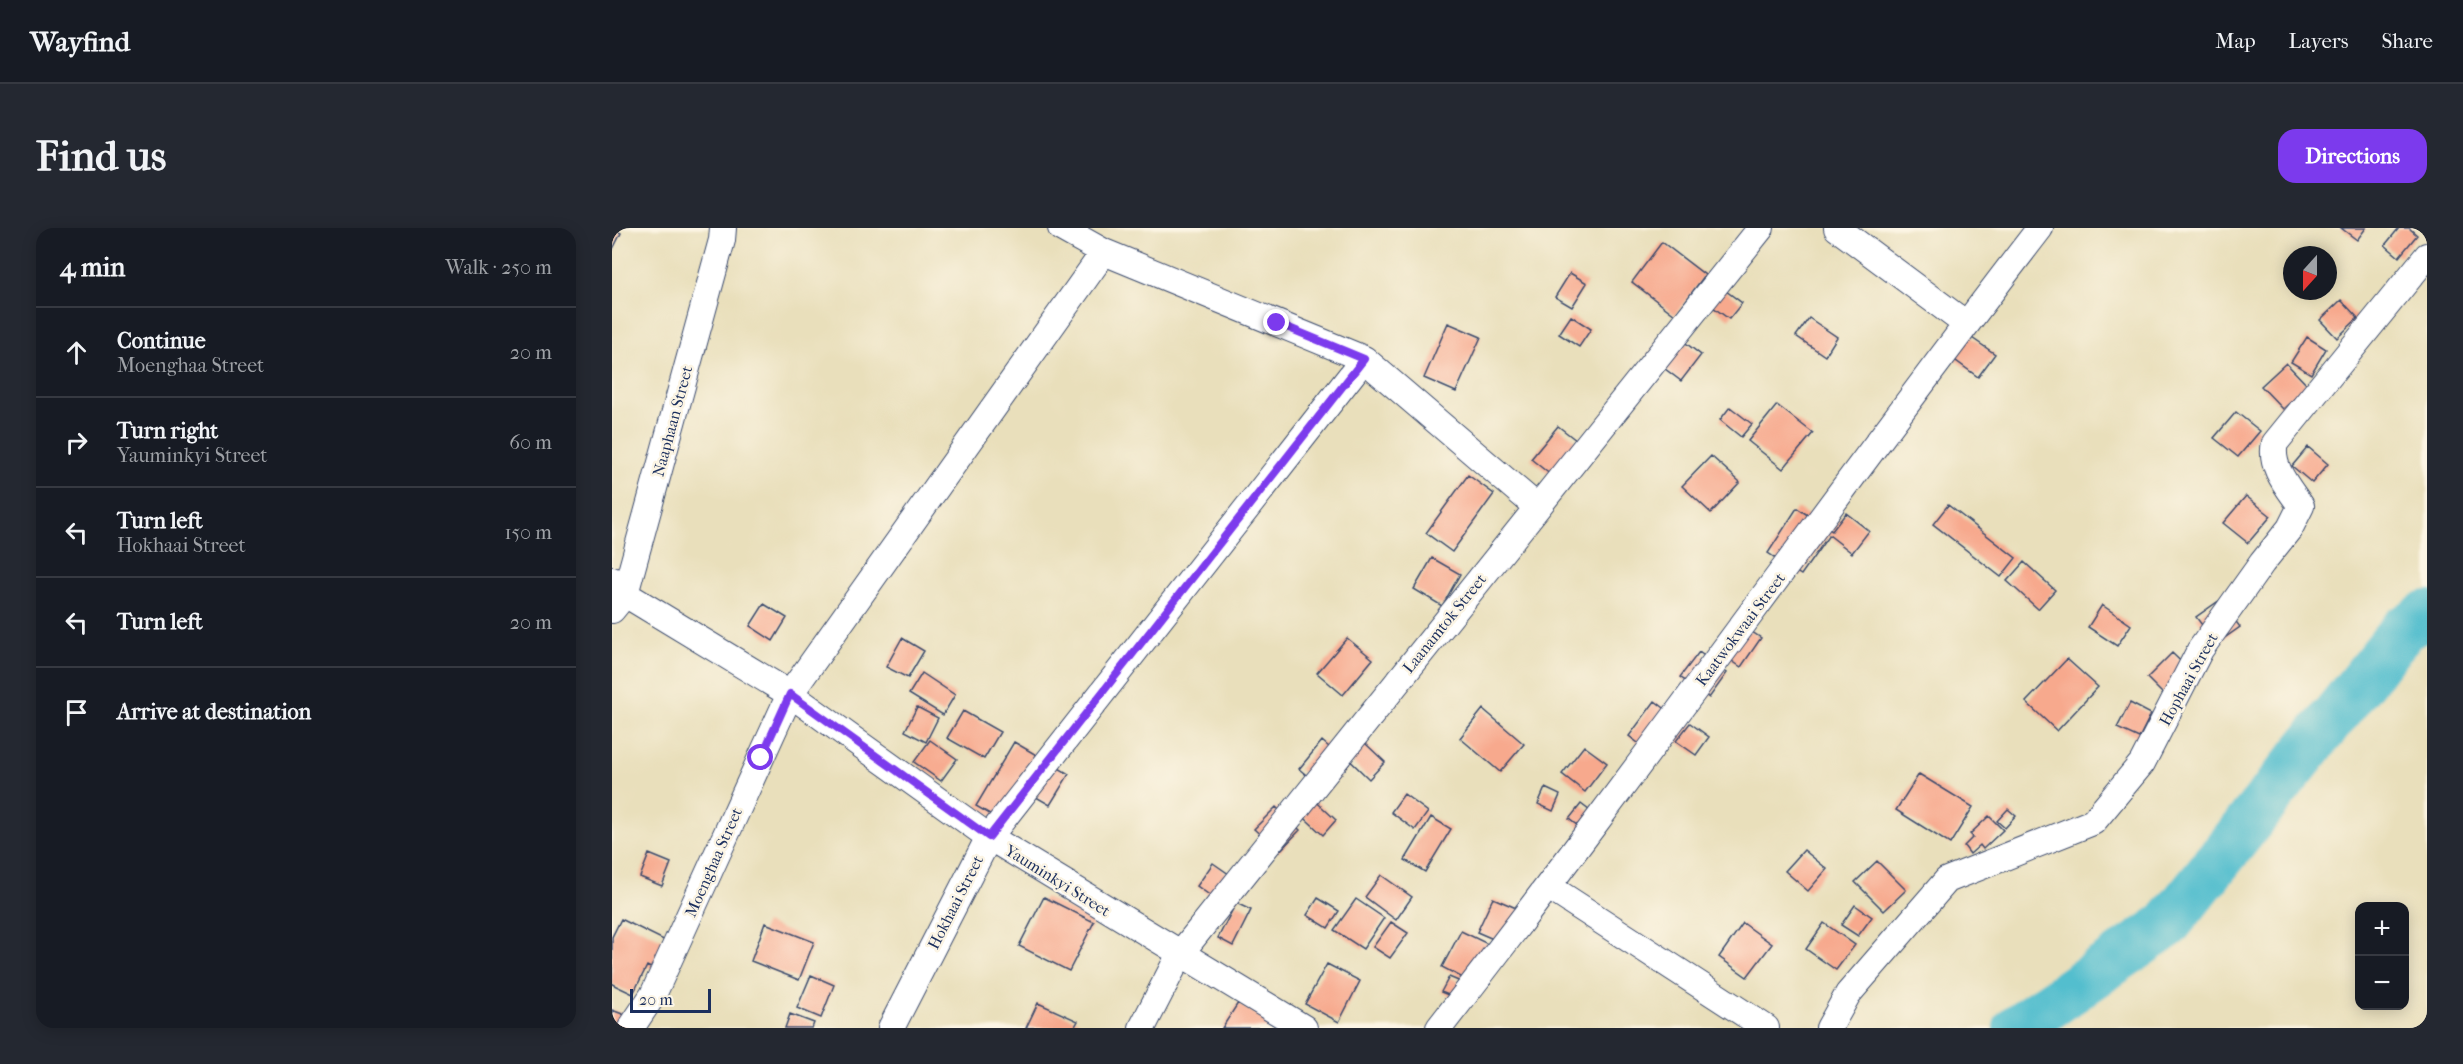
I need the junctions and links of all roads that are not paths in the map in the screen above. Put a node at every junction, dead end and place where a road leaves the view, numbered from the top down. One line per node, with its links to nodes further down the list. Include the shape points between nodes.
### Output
1 (723, 228): 11 (street, Naaphaan Street)
2 (1061, 228): 6 (street)
3 (1761, 228): 10 (street, Laanamtok Street)
4 (1838, 228): 8 (street)
5 (2040, 228): 8 (street, Kaatwokwaai Street)
6 (1104, 252): 9 (street); 12 (street, Moenghaa Street)
7 (2427, 256): 22 (street, Hophaai Street, via 2275,443 2272,455 2277,468 2301,507 2290,528 2200,650 2142,763 2093,822 1947,880 1848,994)
8 (1966, 324): 14 (street, Kaatwokwaai Street)
9 (1364, 359): 10 (street); 13 (street, Hokhaai Street)
10 (1537, 507): 15 (street, Laanamtok Street)
11 (616, 595): 12 (street, Yauminkyi Street)
12 (790, 694): 13 (street, Yauminkyi Street); 16 (street, Moenghaa Street, via 653,995)
13 (989, 837): 15 (street, Yauminkyi Street); 17 (street, Hokhaai Street)
14 (1549, 887): 20 (street, Kaatwokwaai Street); 21 (street)
15 (1180, 954): 18 (street, Laanamtok Street); 19 (street, Yauminkyi Street)
16 (631, 1028)
17 (891, 1028)
18 (1142, 1028)
19 (1304, 1028)
20 (1438, 1028)
21 (1766, 1028)
22 (1828, 1028)

